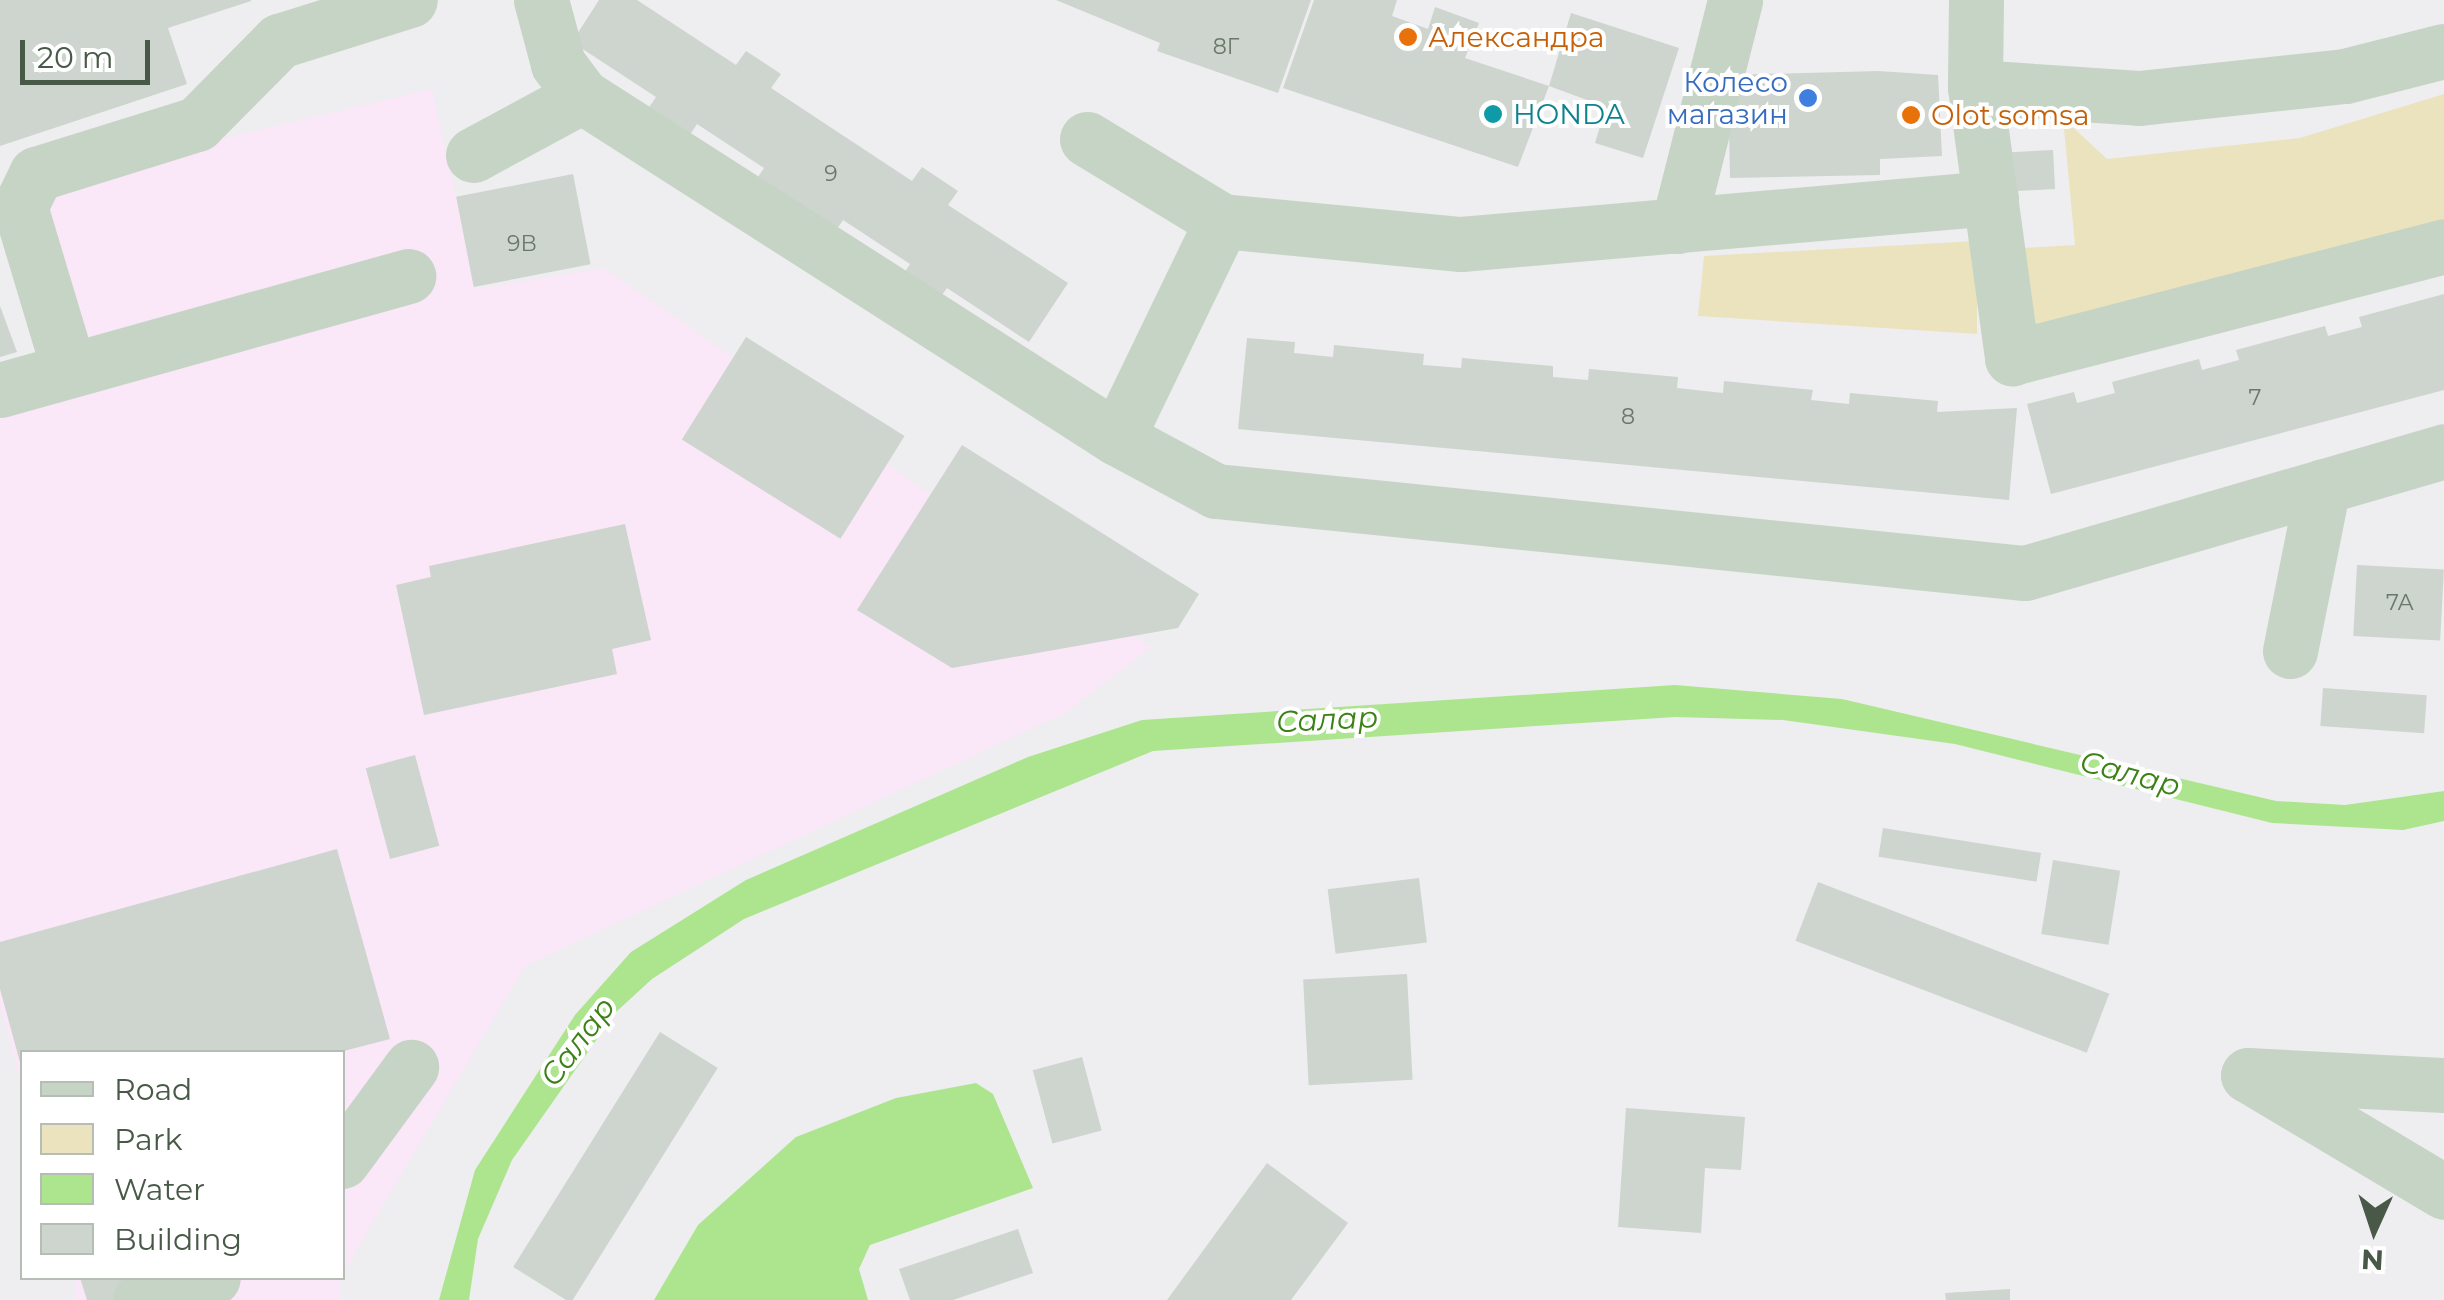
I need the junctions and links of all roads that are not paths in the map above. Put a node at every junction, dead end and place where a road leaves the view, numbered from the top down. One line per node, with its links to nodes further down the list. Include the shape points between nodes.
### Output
1 (410, 0): 15 (lane, via 279,41 197,124 36,174 20,207)
2 (540, 0): 7 (lane, via 558,64)
3 (1736, 0): 12 (lane)
4 (1976, 0): 6 (lane)
5 (2444, 51): 6 (lane, via 2345,76 2139,98)
6 (1976, 87): 10 (lane)
7 (582, 96): 9 (lane); 17 (lane)
8 (1087, 139): 11 (lane)
9 (473, 155)
10 (1991, 198): 12 (lane); 13 (lane, via 2012,358)
11 (1222, 221): 12 (lane, via 1461,244); 17 (lane)
12 (1678, 226)
13 (2444, 246)
14 (408, 276): 15 (lane)
15 (69, 370): 16 (lane)
16 (0, 390)
17 (1117, 438): 19 (lane, via 1216,491 2025,573)
18 (2444, 450): 19 (lane)
19 (2323, 486): 20 (lane)
20 (2290, 651)
21 (411, 1067): 23 (lane)
22 (2444, 1085): 24 (lane, via 2248,1075)
23 (345, 1157)
24 (2444, 1192)
25 (207, 1280): 26 (lane)
26 (140, 1300)

